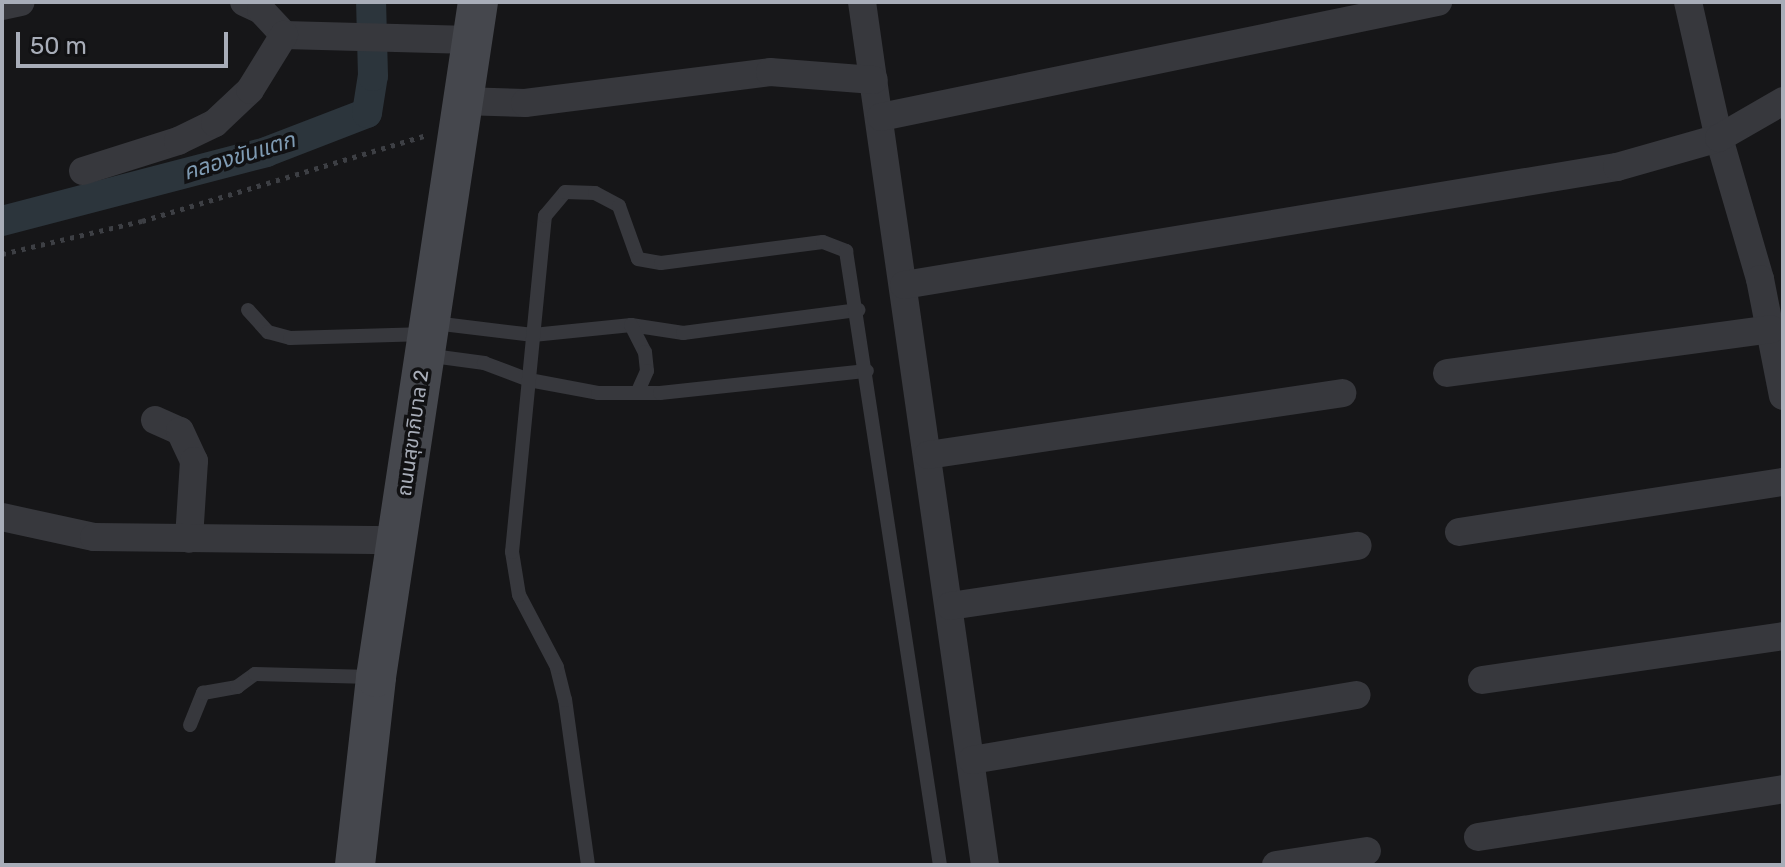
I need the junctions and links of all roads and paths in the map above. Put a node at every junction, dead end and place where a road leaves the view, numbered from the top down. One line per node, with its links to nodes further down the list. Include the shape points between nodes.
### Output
1 (21, 2): 6 (street)
2 (244, 2): 8 (street, via 261,10)
3 (862, 2): 9 (street)
4 (1438, 2): 12 (street)
5 (1688, 2): 13 (street)
6 (2, 6)
7 (475, 21): 8 (street, via 402,35); 11 (street, ถนนสุขาภิบาล 2)
8 (284, 35): 14 (street, via 250,90 215,123 178,141)
9 (874, 80): 11 (street, via 770,72); 12 (street)
10 (1783, 101): 13 (street)
11 (460, 114): 15 (path, via 142,221); 22 (street, ถนนสุขาภิบาล 2)
12 (881, 117): 16 (street)
13 (1719, 138): 16 (street, via 1617,167); 20 (street)
14 (83, 171)
15 (2, 254)
16 (904, 285): 30 (street)
17 (248, 310): 22 (lane, via 268,332 290,338)
18 (858, 310): 19 (lane, via 683,333); 21 (lane, via 846,251 823,242 661,263 638,259 619,206 595,193 565,192 545,216); 23 (lane)
19 (631, 325): 21 (lane); 26 (lane, via 645,352 647,371)
20 (1771, 329): 24 (street); 28 (street)
21 (533, 335): 22 (lane); 25 (lane)
22 (427, 337): 25 (lane); 35 (street, ถนนสุขาภิบาล 2)
23 (867, 371): 26 (lane); 49 (lane)
24 (1447, 373)
25 (529, 380): 26 (lane, via 598,393); 48 (lane, via 512,552 519,595 557,667)
26 (637, 393)
27 (1342, 393): 30 (street)
28 (1783, 396)
29 (155, 420): 34 (street, via 180,431 194,461)
30 (928, 455): 37 (street)
31 (1783, 482): 33 (street)
32 (2, 517): 34 (street, via 94,537)
33 (1459, 532)
34 (189, 539): 35 (street)
35 (397, 540): 39 (street, ถนนสุขาภิบาล 2)
36 (1358, 546): 37 (street)
37 (950, 606): 43 (street)
38 (1783, 636): 40 (street)
39 (376, 677): 42 (lane, via 255,674 237,687 203,693); 47 (street, ถนนสุขาภิบาล 2)
40 (1482, 680)
41 (1357, 695): 43 (street)
42 (190, 725)
43 (972, 760): 50 (street)
44 (1783, 789): 45 (street)
45 (1478, 837)
46 (1367, 851): 51 (street)
47 (355, 865)
48 (588, 865)
49 (940, 865)
50 (985, 865)
51 (1276, 865)

